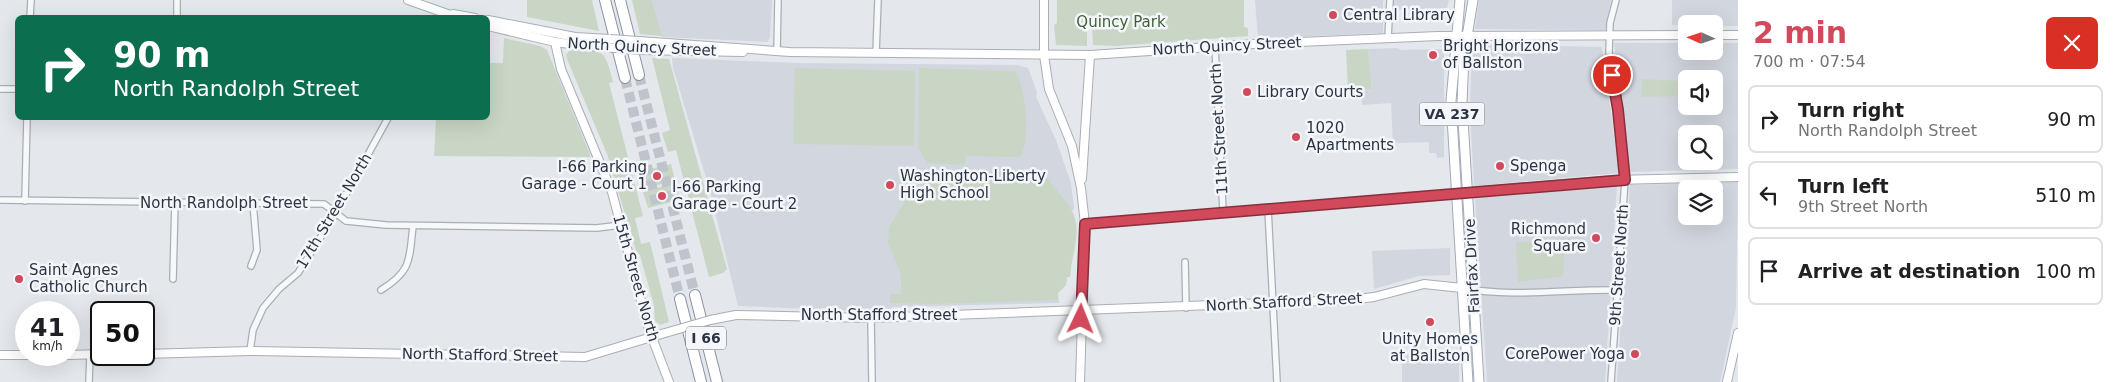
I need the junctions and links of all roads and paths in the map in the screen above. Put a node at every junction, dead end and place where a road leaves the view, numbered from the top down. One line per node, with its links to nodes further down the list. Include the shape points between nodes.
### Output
1 (30, 0): 14 (street)
2 (178, 0): 15 (street)
3 (408, 0): 13 (street)
4 (605, 0): 35 (highway)
5 (620, 0): 34 (highway)
6 (778, 0): 30 (street)
7 (878, 0): 31 (street)
8 (1044, 0): 32 (street)
9 (1390, 0): 26 (street)
10 (1460, 0): 23 (main road, Fairfax Drive / VA 237)
11 (1473, 0): 24 (main road, Fairfax Drive / VA 237)
12 (1616, 0): 25 (street, 9th Street North)
13 (419, 2): 16 (street)
14 (30, 15)
15 (177, 15)
16 (443, 15)
17 (490, 20): 19 (street, North Quincy Street)
18 (490, 26): 28 (street, North Quincy Street)
19 (553, 33): 27 (street, North Quincy Street); 28 (street, 15th Street North)
20 (1678, 35): 25 (street, North Quincy Street)
21 (1723, 35): 22 (street)
22 (1738, 35)
23 (1455, 36): 24 (street, North Quincy Street); 26 (street, North Quincy Street); 43 (main road, Fairfax Drive / VA 237, via 1451,102)
24 (1467, 36): 25 (street, North Quincy Street); 44 (main road, Fairfax Drive / VA 237, via 1462,103)
25 (1609, 36): 41 (street, 9th Street North)
26 (1388, 38): 29 (street, North Quincy Street)
27 (576, 41): 28 (street, North Quincy Street); 30 (street, North Quincy Street, bridge)
28 (554, 42): 52 (street, 15th Street North, via 561,69 612,192)
29 (1215, 46): 33 (street, North Quincy Street); 50 (street, 11th Street North)
30 (777, 51): 31 (street, North Quincy Street)
31 (876, 53): 32 (street, North Quincy Street)
32 (1044, 55): 33 (street, North Quincy Street); 42 (street, via 1049,89 1072,146)
33 (1090, 55): 42 (street)
34 (639, 75)
35 (625, 78)
36 (0, 89): 37 (street)
37 (15, 89)
38 (27, 120): 46 (street)
39 (387, 120): 51 (street, 17th Street North)
40 (1738, 177): 41 (street)
41 (1625, 180): 44 (street); 61 (street, 9th Street North)
42 (1082, 188): 53 (street)
43 (1457, 193): 44 (street); 49 (street); 58 (main road, Fairfax Drive / VA 237)
44 (1468, 193): 60 (main road, Fairfax Drive / VA 237)
45 (0, 200): 46 (street, North Randolph Street)
46 (25, 201): 47 (street, North Randolph Street)
47 (174, 202): 48 (street, North Randolph Street); 57 (street)
48 (253, 203): 51 (street, North Randolph Street, via 324,204); 56 (street, via 256,250)
49 (1268, 209): 50 (street); 64 (street)
50 (1223, 212): 53 (street)
51 (336, 213): 54 (street, North Randolph Street, via 346,221); 70 (street, 17th Street North, via 298,273 264,308 253,330)
52 (621, 224): 54 (street, North Randolph Street, via 597,228); 69 (street, 15th Street North)
53 (1085, 224): 66 (street)
54 (413, 226): 59 (street, via 408,265 397,280)
55 (1185, 262): 65 (street)
56 (251, 266)
57 (173, 279)
58 (1462, 288): 60 (street, North Stafford Street); 64 (street, North Stafford Street, via 1424,284 1361,299); 83 (main road, Fairfax Drive / VA 237)
59 (381, 290)
60 (1473, 290): 61 (street, North Stafford Street, via 1532,293); 84 (main road, Fairfax Drive / VA 237)
61 (1618, 290): 85 (street, 9th Street North)
62 (695, 295): 79 (highway, I 66)
63 (680, 299): 78 (highway, I 66)
64 (1274, 303): 65 (street, North Stafford Street); 82 (street)
65 (1186, 308): 66 (street, North Stafford Street)
66 (1081, 310): 67 (street, North Stafford Street); 81 (street)
67 (871, 318): 69 (street, North Stafford Street, bridge, via 736,315); 80 (street)
68 (1738, 333): 86 (street)
69 (652, 337): 70 (street, North Stafford Street, via 585,357); 77 (street, 15th Street North)
70 (250, 351): 71 (street, North Stafford Street)
71 (155, 354)
72 (0, 355): 73 (street)
73 (15, 355)
74 (80, 355): 75 (street)
75 (90, 355): 76 (street)
76 (89, 382)
77 (669, 382)
78 (701, 382)
79 (717, 382)
80 (872, 382)
81 (1080, 382)
82 (1277, 382)
83 (1468, 382)
84 (1479, 382)
85 (1611, 382)
86 (1726, 382)

